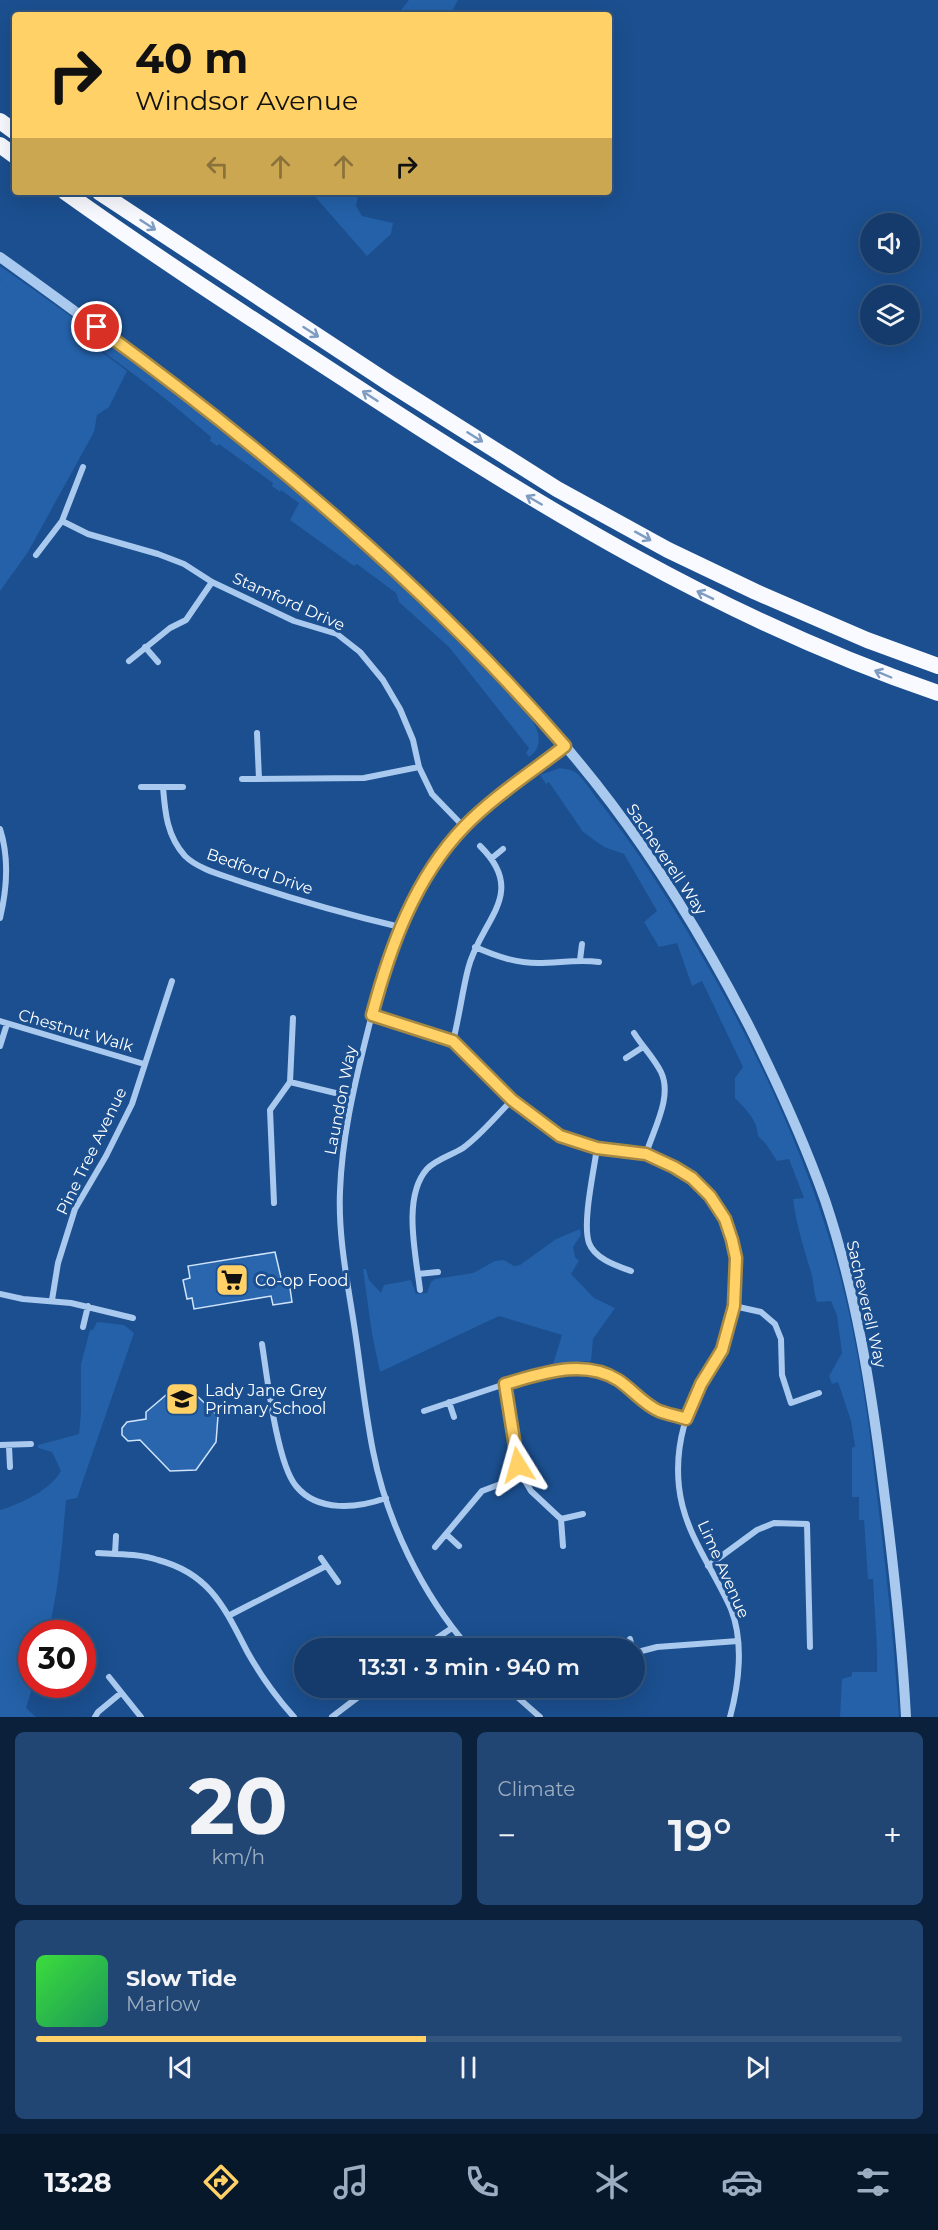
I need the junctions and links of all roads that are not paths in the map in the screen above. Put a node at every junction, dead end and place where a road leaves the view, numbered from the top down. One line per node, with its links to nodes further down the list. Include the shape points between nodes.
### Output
1 (69, 195): 12 (highway, one-way to 1, via 892,678 738,611 602,540 499,480 144,249)
2 (104, 195): 11 (highway, one-way to 11, via 557,489 668,550 756,592)
3 (0, 256): 14 (street, Sacheverell Way, via 168,379 323,507 494,667)
4 (83, 467): 5 (street)
5 (62, 521): 6 (street); 7 (street, Stamford Drive, via 88,534 167,557)
6 (36, 555)
7 (213, 582): 8 (street, Stamford Drive, via 186,620); 15 (street, Stamford Drive, via 294,621 337,634 360,652 400,709)
8 (145, 647): 9 (street, Stamford Drive); 10 (street)
9 (129, 661)
10 (158, 662)
11 (938, 666)
12 (938, 693)
13 (257, 733): 16 (street)
14 (565, 746): 21 (street, Laundon Way); 101 (street, Sacheverell Way, via 611,803 688,915 765,1057 825,1199 854,1301 872,1398 899,1616)
15 (419, 767): 16 (street, via 364,778); 21 (street, Stamford Drive, via 432,794)
16 (258, 778): 17 (street)
17 (242, 779)
18 (141, 787): 19 (street)
19 (164, 787): 20 (street); 27 (street, Bedford Drive, via 171,837 187,858 264,890)
20 (183, 787)
21 (464, 827): 27 (street, Laundon Way, via 427,874)
22 (0, 829): 26 (street, via 6,868)
23 (480, 846): 25 (street)
24 (503, 849): 25 (street)
25 (492, 858): 29 (street, via 500,873 499,908)
26 (0, 918)
27 (400, 927): 33 (street, Laundon Way)
28 (582, 944): 30 (street)
29 (475, 947): 30 (street, via 516,961); 37 (street)
30 (580, 960): 31 (street)
31 (599, 962)
32 (172, 981): 41 (street, Pine Tree Avenue)
33 (372, 1015): 37 (street, Lime Avenue); 43 (street, Laundon Way)
34 (293, 1018): 42 (street)
35 (3, 1023): 38 (street); 41 (street, Chestnut Walk)
36 (634, 1033): 39 (street)
37 (453, 1041): 44 (street, Lime Avenue)
38 (0, 1046)
39 (643, 1047): 40 (street); 46 (street, via 662,1074 665,1092)
40 (626, 1058)
41 (144, 1064): 53 (street, Pine Tree Avenue, via 132,1104 75,1209 58,1263)
42 (290, 1082): 43 (street); 47 (street, via 270,1110)
43 (352, 1097): 70 (street, Laundon Way, via 343,1138 341,1242 373,1452)
44 (512, 1100): 45 (street, Lime Avenue, via 560,1136); 50 (street, via 475,1139 428,1168 418,1182 412,1200)
45 (597, 1148): 46 (street, Lime Avenue); 48 (street, via 588,1212 589,1242 606,1260)
46 (646, 1154): 55 (street, Lime Avenue, via 692,1178 725,1219 736,1258)
47 (274, 1203)
48 (632, 1271)
49 (438, 1272): 50 (street)
50 (418, 1274): 51 (street)
51 (420, 1290)
52 (0, 1294): 53 (street)
53 (52, 1300): 54 (street)
54 (88, 1306): 56 (street); 57 (street)
55 (734, 1306): 60 (street, via 761,1311 775,1324 781,1339 782,1375 791,1403); 64 (street, Lime Avenue, via 722,1350)
56 (134, 1318)
57 (83, 1327)
58 (262, 1344): 70 (street, via 276,1427 287,1471 296,1486 308,1497 332,1505 363,1506)
59 (505, 1384): 61 (street); 64 (street, via 564,1370 596,1370 658,1411); 69 (street)
60 (819, 1393)
61 (449, 1402): 62 (street); 63 (street)
62 (423, 1411)
63 (454, 1418)
64 (686, 1419): 82 (street, Lime Avenue, via 678,1453 679,1487 683,1510)
65 (31, 1444): 67 (street)
66 (0, 1445): 67 (street)
67 (9, 1446): 68 (street)
68 (10, 1467)
69 (522, 1476): 72 (street, via 531,1491); 73 (street, via 482,1491)
70 (386, 1498): 85 (street, Laundon Way, via 406,1551)
71 (583, 1514): 72 (street)
72 (561, 1519): 76 (street)
73 (446, 1534): 75 (street); 77 (street)
74 (117, 1536): 79 (street)
75 (459, 1546)
76 (563, 1546)
77 (435, 1547)
78 (98, 1553): 79 (street)
79 (115, 1554): 84 (street, via 174,1565 212,1591)
80 (321, 1558): 81 (street)
81 (326, 1566): 83 (street); 84 (street)
82 (708, 1566): 88 (street, Lime Avenue, via 731,1611); 89 (street, via 757,1530 774,1523 807,1524)
83 (338, 1582)
84 (230, 1615): 97 (street, via 271,1690)
85 (452, 1628): 86 (street); 87 (street, Laundon Way)
86 (437, 1638)
87 (461, 1638)
88 (738, 1641): 90 (street); 100 (street, Lime Avenue, via 738,1668)
89 (810, 1647)
90 (645, 1650)
91 (110, 1677): 92 (street)
92 (121, 1693): 95 (street); 96 (street)
93 (357, 1698): 98 (street)
94 (518, 1698): 99 (street)
95 (95, 1717)
96 (141, 1717)
97 (294, 1717)
98 (332, 1717)
99 (540, 1717)
100 (729, 1717)
101 (906, 1717)

